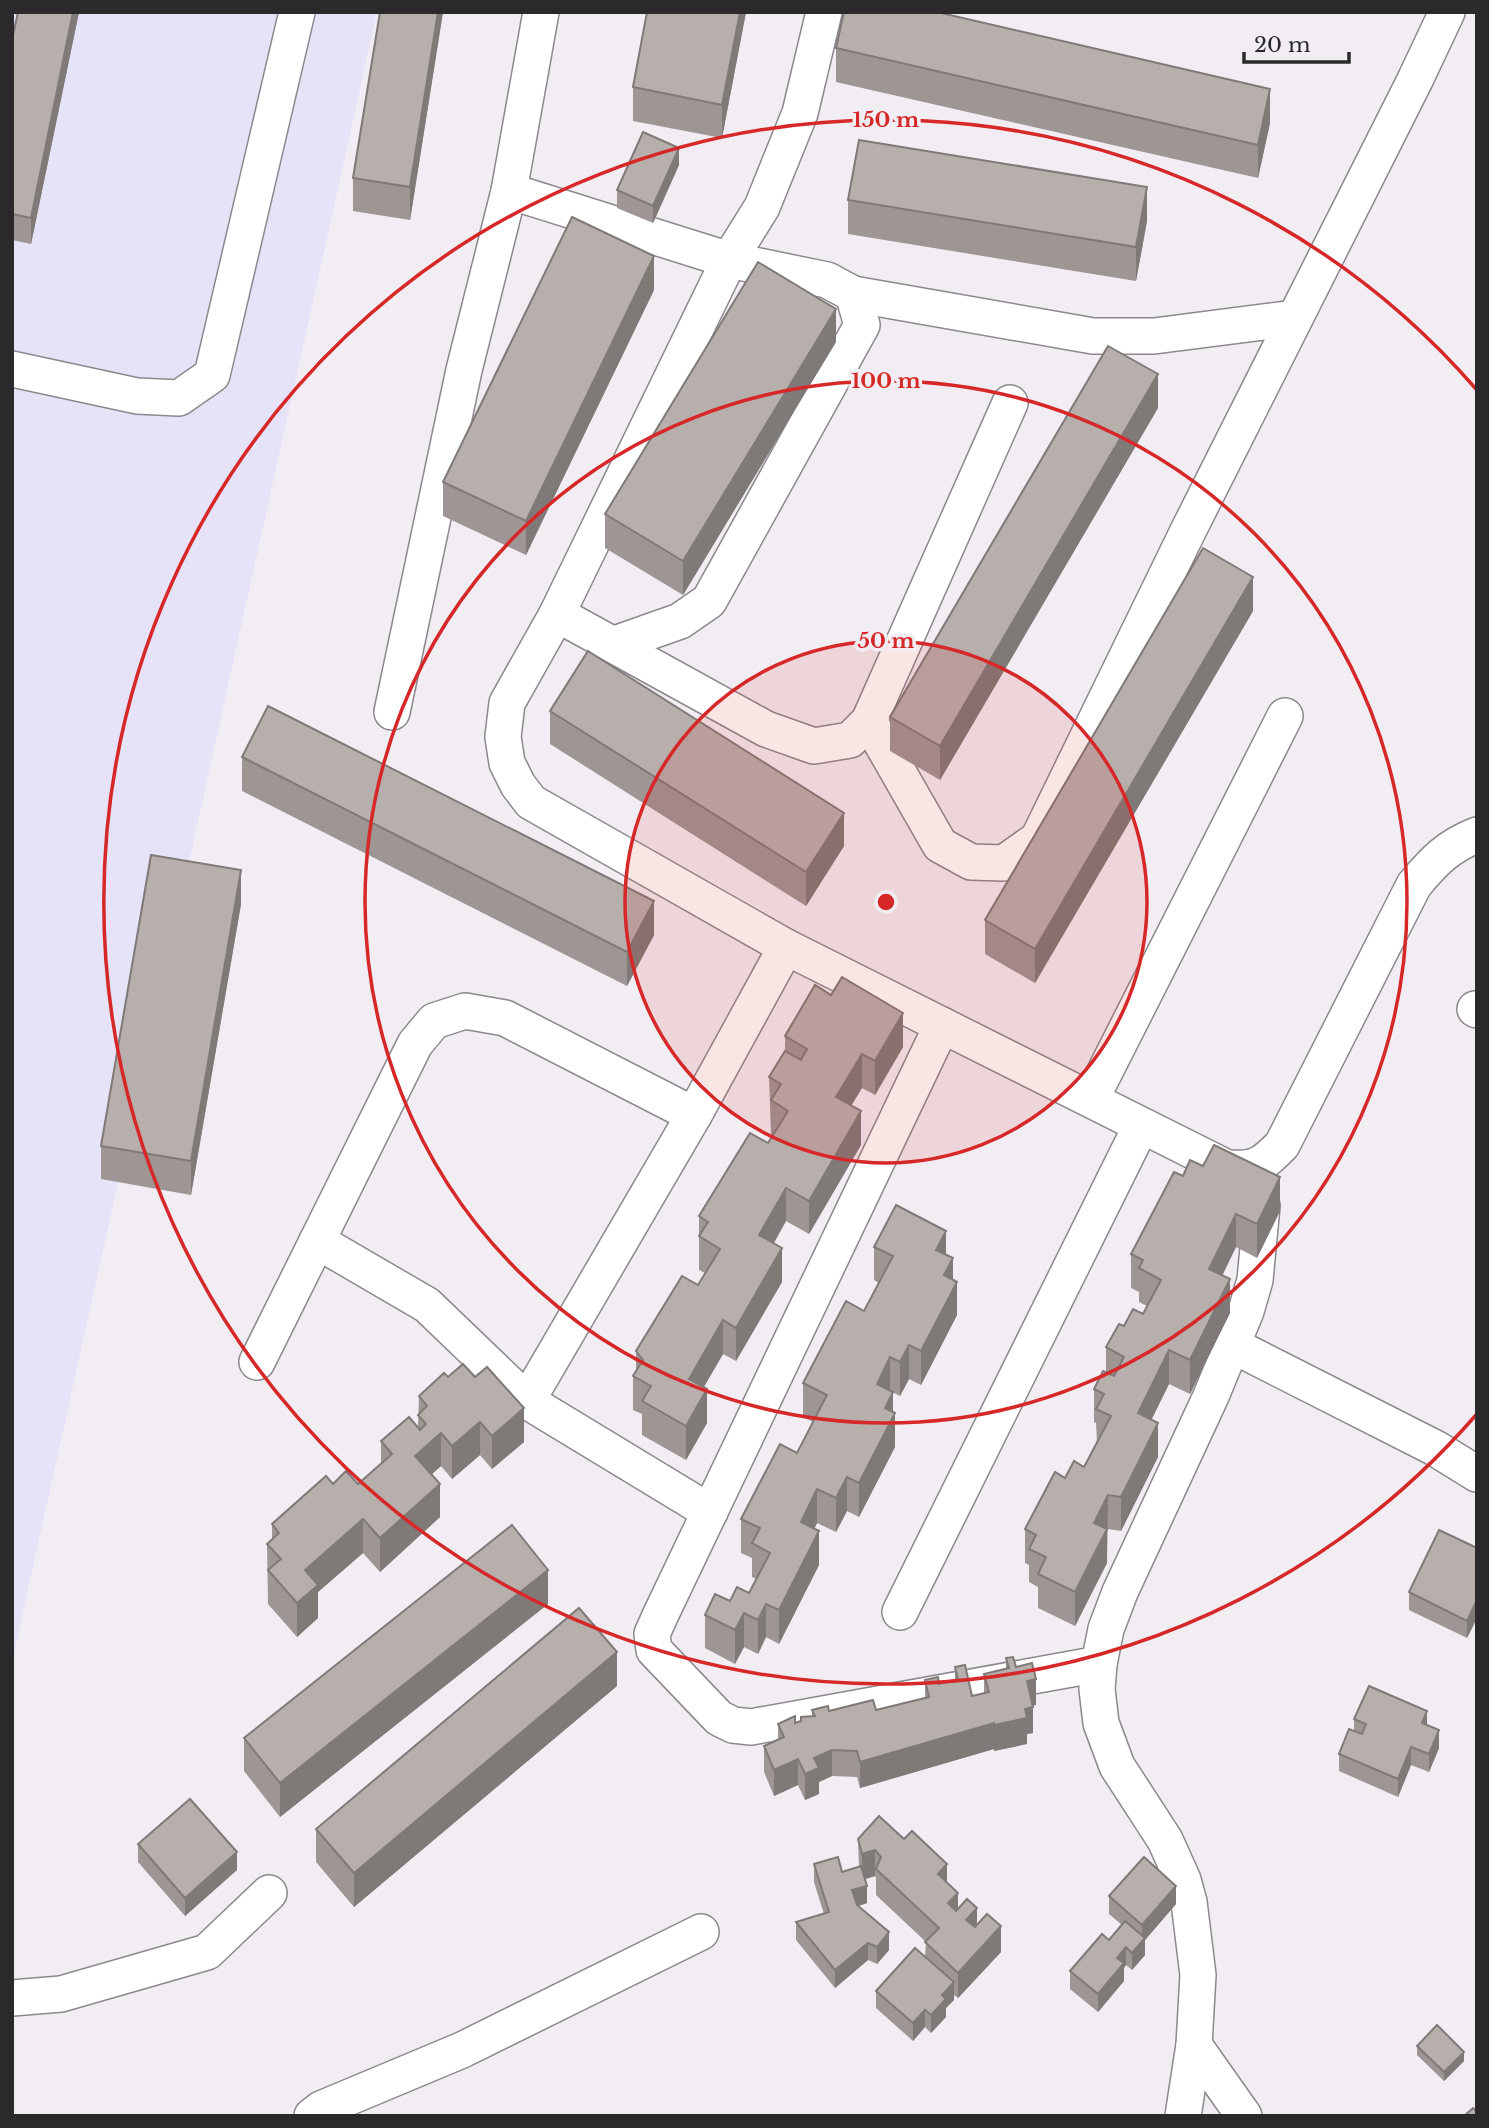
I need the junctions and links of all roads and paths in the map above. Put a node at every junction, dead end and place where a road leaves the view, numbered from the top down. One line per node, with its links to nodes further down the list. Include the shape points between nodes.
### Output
1 (297, 12): 9 (street, via 212,375 179,398 137,396)
2 (541, 12): 5 (street)
3 (824, 12): 6 (street, via 800,114 762,207)
4 (1447, 12): 8 (street)
5 (509, 191): 6 (street); 13 (street, via 464,370)
6 (729, 260): 7 (street, via 827,280); 11 (street)
7 (853, 294): 8 (street, via 1093,336 1154,337); 12 (street, via 862,325 709,601 680,621)
8 (1295, 318): 15 (street, via 1038,839 1004,863 971,862 940,845)
9 (12, 369)
10 (1010, 403): 15 (street)
11 (557, 614): 12 (street); 17 (street, via 507,703 503,737 507,763 518,785 531,802)
12 (615, 645): 15 (street, via 766,729 814,746 850,740)
13 (392, 712)
14 (1285, 716): 19 (street)
15 (869, 721)
16 (1477, 835): 22 (street, via 1436,859 1414,885 1282,1144)
17 (786, 947): 18 (street); 20 (street)
18 (942, 1025): 19 (street); 28 (street)
19 (1091, 1099): 21 (street)
20 (694, 1115): 23 (street, via 505,1018 465,1011 434,1021 415,1044); 26 (street)
21 (1141, 1126): 22 (street, via 1227,1168 1248,1170); 29 (street)
22 (1264, 1164): 24 (street, via 1255,1280)
23 (317, 1241): 25 (street); 26 (street, via 427,1305)
24 (1232, 1345): 27 (street); 30 (street, via 1120,1592 1106,1629)
25 (257, 1363)
26 (527, 1401): 28 (street)
27 (1477, 1474)
28 (710, 1512): 30 (street, via 652,1634 654,1650 719,1718 733,1725 751,1727)
29 (900, 1612)
30 (1100, 1664): 34 (street, via 1101,1723 1117,1766 1165,1840 1189,1902 1198,1975)
31 (269, 1893): 33 (street, via 207,1952 61,1994)
32 (701, 1932): 35 (street, via 462,2050)
33 (12, 1998)
34 (1194, 2045): 36 (street); 37 (street)
35 (312, 2116)
36 (1183, 2116)
37 (1244, 2116)

